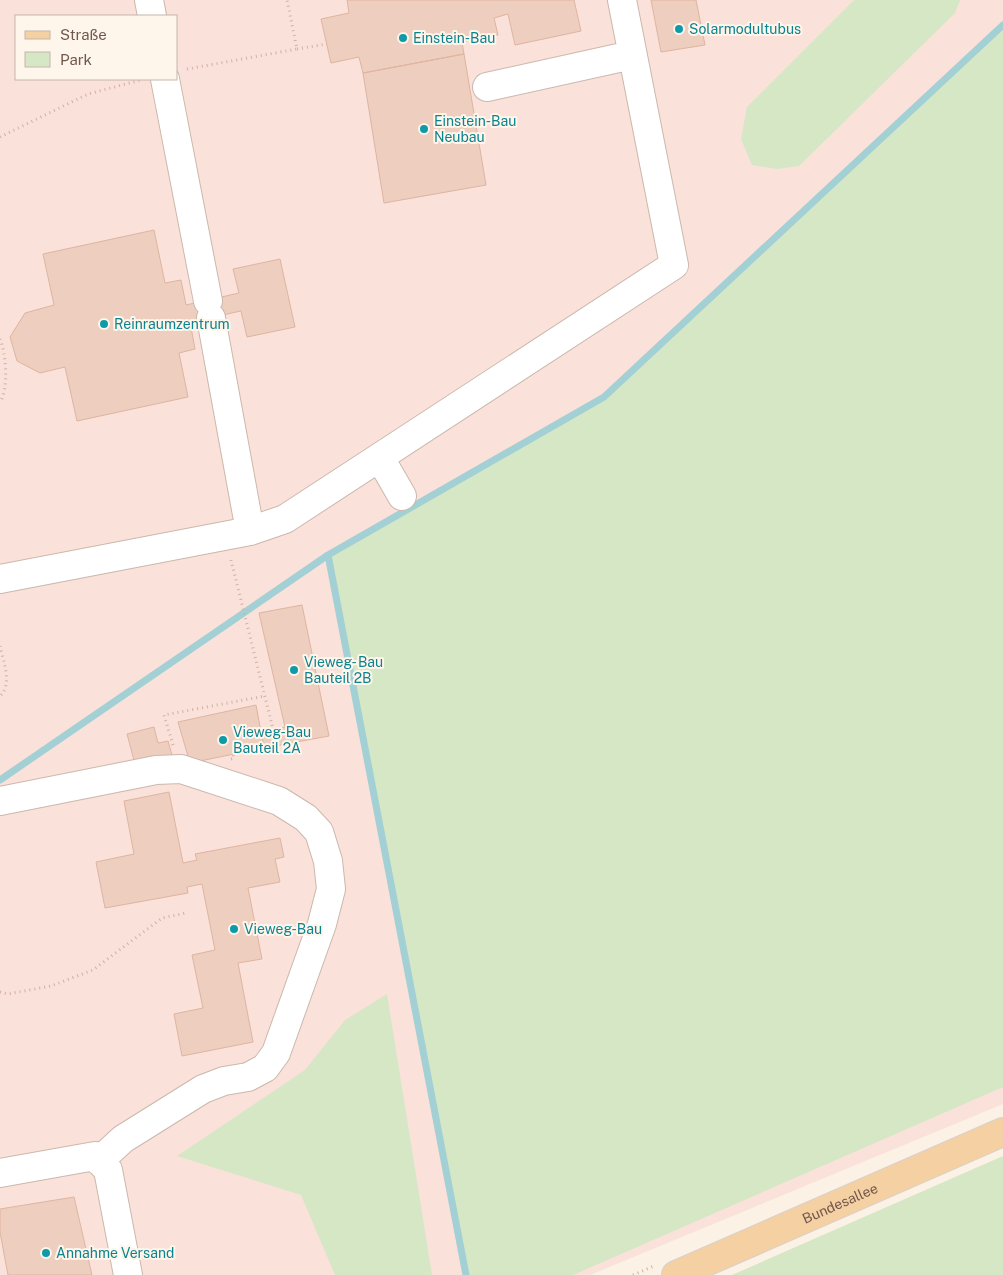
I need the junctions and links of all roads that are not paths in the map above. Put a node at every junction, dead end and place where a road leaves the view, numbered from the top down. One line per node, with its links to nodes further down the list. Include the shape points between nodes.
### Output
1 (149, 0): 3 (lane)
2 (622, 0): 4 (lane)
3 (152, 15)
4 (632, 55): 6 (lane); 7 (lane, via 674,265)
5 (176, 80): 9 (lane, via 210,310)
6 (487, 86)
7 (380, 458): 8 (lane); 9 (lane, via 285,519)
8 (402, 496)
9 (237, 533): 10 (lane)
10 (0, 579)
11 (0, 801): 13 (lane, via 156,770 180,769 279,801 306,818 319,832 328,861 331,889 322,924 276,1053 265,1068 248,1077 224,1081 203,1090 122,1140)
12 (1003, 1132): 16 (main road, Bundesallee)
13 (100, 1161): 14 (lane, via 95,1156); 15 (lane, via 108,1170)
14 (0, 1173)
15 (128, 1275)
16 (676, 1275)

